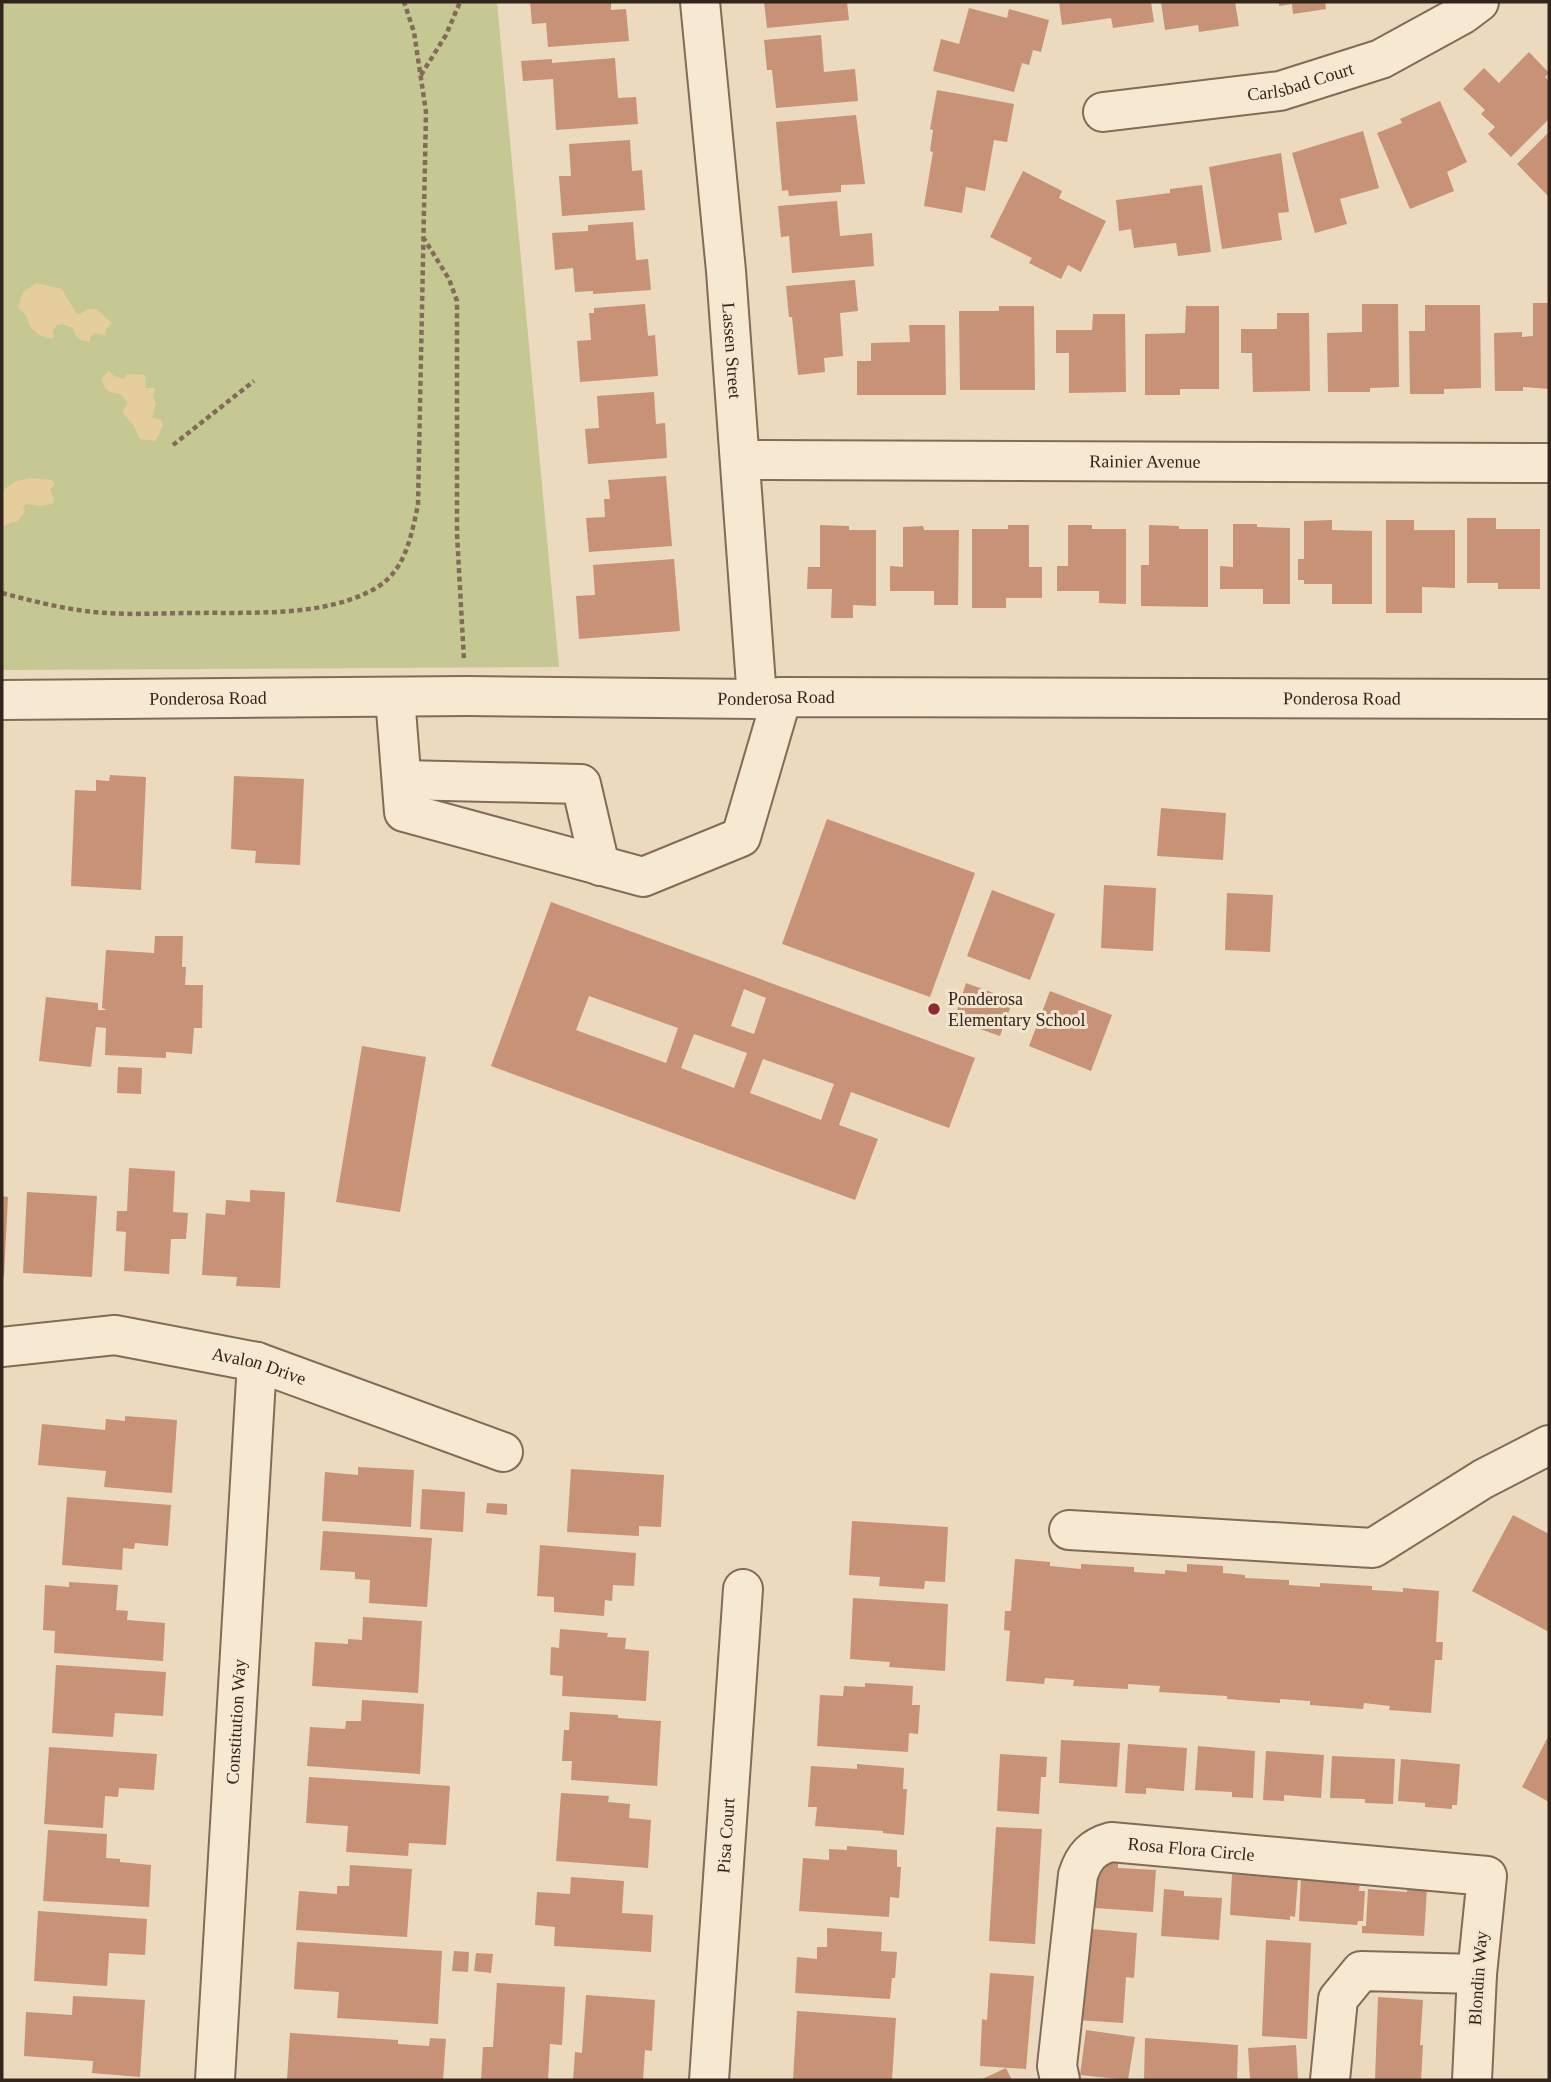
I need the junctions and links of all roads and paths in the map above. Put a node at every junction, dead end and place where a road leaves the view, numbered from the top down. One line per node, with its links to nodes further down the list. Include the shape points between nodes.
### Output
1 (404, 2): 5 (path)
2 (460, 2): 5 (path)
3 (700, 2): 10 (street, Lassen Street)
4 (1479, 2): 6 (street, Carlsbad Court, via 1381,59 1280,91)
5 (421, 76): 7 (path, via 426,113)
6 (1103, 112)
7 (422, 235): 12 (path, via 418,505 410,543 397,569 377,587 342,601 287,612 107,613); 13 (path, via 457,301 457,534)
8 (254, 382): 9 (path)
9 (173, 445)
10 (741, 460): 11 (street, Rainier Avenue); 15 (street, Lassen Street)
11 (1549, 463)
12 (2, 593)
13 (467, 696): 14 (street, Ponderosa Road); 15 (street, Ponderosa Road)
14 (395, 697): 17 (street, Ponderosa Road); 18 (street)
15 (770, 698): 16 (street, Ponderosa Road); 19 (street, via 741,837 643,877)
16 (1549, 699)
17 (2, 700)
18 (401, 780): 19 (street, via 404,812); 19 (street, via 581,784)
19 (600, 866)
20 (2, 1348): 21 (street, Avalon Drive, via 115,1335)
21 (257, 1362): 23 (street, Avalon Drive); 28 (street, Constitution Way)
22 (1549, 1445): 24 (street, via 1483,1479 1373,1548)
23 (503, 1452)
24 (1069, 1530)
25 (743, 1590): 29 (street, Pisa Court)
26 (1487, 1875): 27 (street, Blondin Way); 30 (street, Rosa Flora Circle, via 1124,1842 1099,1846 1089,1853 1078,1875 1057,2066)
27 (1477, 1974): 31 (street, via 1361,1971 1338,1999); 32 (street, Blondin Way)
28 (215, 2080)
29 (709, 2080)
30 (1060, 2080)
31 (1330, 2080)
32 (1472, 2080)

